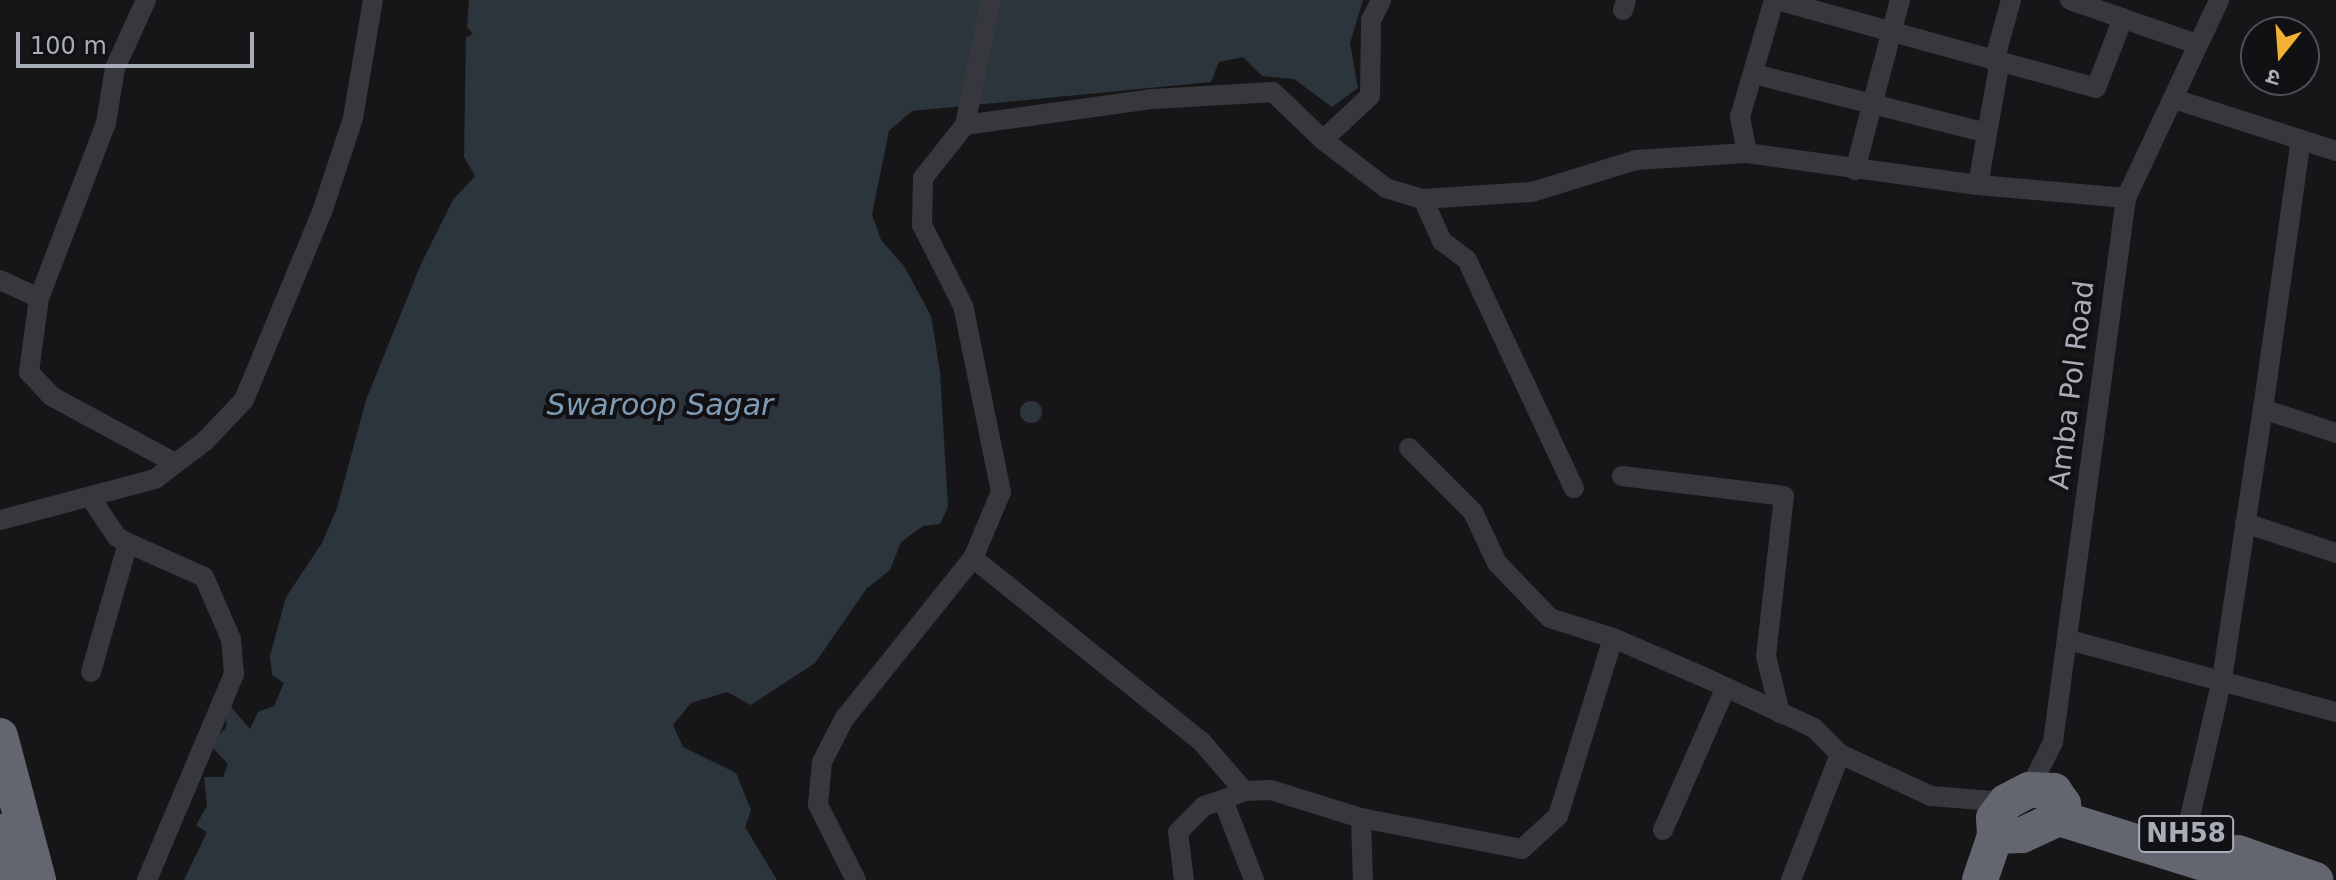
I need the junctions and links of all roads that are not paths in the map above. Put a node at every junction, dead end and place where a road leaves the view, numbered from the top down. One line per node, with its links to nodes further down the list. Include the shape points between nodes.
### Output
1 (146, 0): 28 (street, via 115,68 106,123)
2 (373, 0): 32 (street, via 353,118 322,212 244,400)
3 (991, 0): 17 (street)
4 (1381, 0): 19 (street, via 1371,20 1370,96)
5 (1776, 0): 11 (street); 14 (street)
6 (1900, 0): 11 (street)
7 (2011, 0): 13 (street)
8 (2070, 0): 10 (street)
9 (2219, 0): 12 (street, Amba Pol Road)
10 (2123, 18): 12 (street); 13 (street, via 2096,88)
11 (1892, 30): 13 (street); 16 (street)
12 (2196, 44): 15 (street, Amba Pol Road)
13 (1995, 58): 18 (street)
14 (1754, 74): 16 (street); 22 (street, via 1740,117)
15 (2174, 99): 20 (street); 25 (street, Amba Pol Road)
16 (1872, 106): 18 (street); 23 (street)
17 (965, 125): 19 (street, via 1153,99 1273,92); 40 (street, via 923,178 922,225 963,306 992,430 1001,492)
18 (1987, 133): 24 (street)
19 (1323, 140): 26 (street, via 1386,188)
20 (2301, 140): 21 (street); 29 (street)
21 (2336, 151)
22 (1747, 153): 23 (street); 26 (street, via 1636,160 1532,192)
23 (1855, 170): 24 (street)
24 (1978, 185): 25 (street)
25 (2126, 198): 42 (street, Amba Pol Road)
26 (1423, 199): 34 (street, via 1442,241 1467,260)
27 (0, 280): 28 (street)
28 (39, 298): 32 (street, via 29,372 51,396)
29 (2263, 409): 30 (street); 37 (street)
30 (2336, 433)
31 (1409, 448): 41 (street, via 1473,512 1497,563 1550,618)
32 (175, 463): 35 (street, via 155,479)
33 (1622, 476): 47 (street, via 1784,496 1766,656)
34 (1574, 488)
35 (90, 497): 36 (street); 38 (street, via 117,537)
36 (0, 520)
37 (2245, 523): 39 (street); 44 (street)
38 (128, 543): 43 (street); 60 (street, via 204,577 231,639 234,674)
39 (2336, 553)
40 (973, 558): 50 (street, via 1201,741); 61 (street, via 844,719 822,762 818,805)
41 (1613, 638): 45 (street); 53 (street, via 1558,816 1522,849)
42 (2069, 640): 44 (street); 52 (street, Amba Pol Road, via 2053,742)
43 (91, 672)
44 (2222, 679): 46 (street); 56 (street)
45 (1726, 687): 47 (street); 54 (street)
46 (2336, 712)
47 (1780, 713): 49 (street, via 1814,728)
48 (0, 736): 59 (highway)
49 (1840, 754): 52 (street, via 1931,796); 65 (street)
50 (1244, 791): 51 (street); 53 (street, via 1271,790)
51 (1223, 800): 62 (street, via 1204,806 1178,832); 63 (street)
52 (2037, 800): 56 (highway, NH58); 57 (highway, via 1994,818); 57 (highway, via 2022,835); 67 (highway, NH58)
53 (1361, 818): 64 (street)
54 (1663, 830)
55 (0, 832): 58 (highway)
56 (2186, 834): 68 (highway, NH58)
57 (1995, 836): 66 (highway)
58 (17, 880)
59 (38, 880)
60 (147, 880)
61 (856, 880)
62 (1184, 880)
63 (1254, 880)
64 (1363, 880)
65 (1791, 880)
66 (1980, 880)
67 (2258, 880)
68 (2315, 880)

